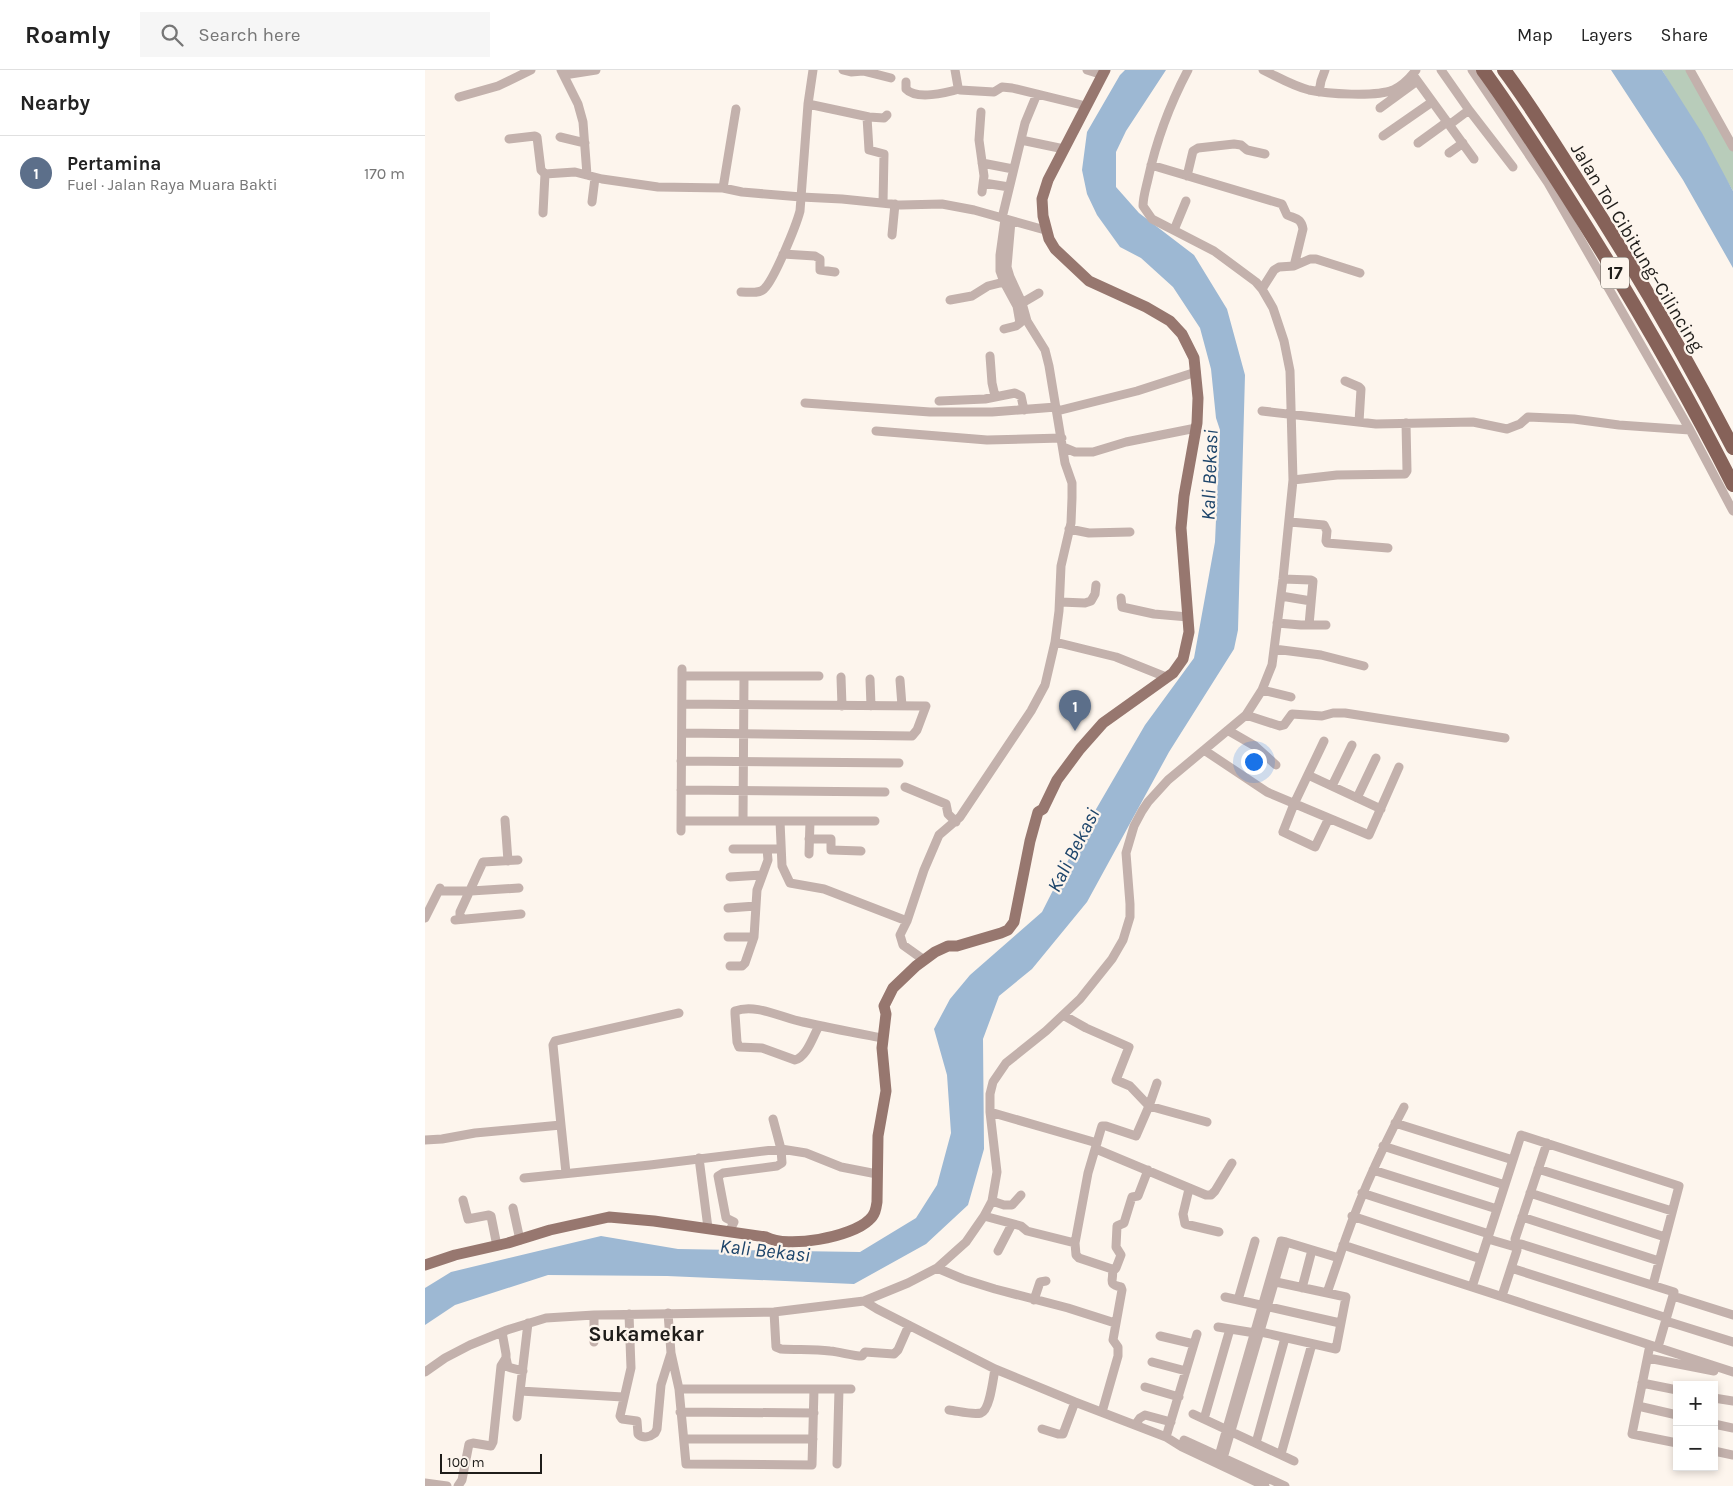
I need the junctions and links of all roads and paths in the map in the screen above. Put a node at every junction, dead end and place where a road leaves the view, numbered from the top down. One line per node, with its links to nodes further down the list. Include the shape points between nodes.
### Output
1 (531, 70): 23 (street, via 498,86)
2 (596, 70): 15 (street)
3 (813, 70): 25 (street)
4 (843, 70): 18 (street)
5 (955, 70): 20 (street)
6 (1087, 70): 16 (street)
7 (1188, 70): 47 (street, via 1169,111)
8 (1263, 70): 21 (street)
9 (1325, 70): 21 (street)
10 (1441, 70): 29 (street)
11 (1472, 70): 90 (street, via 1548,183)
12 (1483, 70): 95 (highway, Jalan Tol Cibitung–Cilincing / 17, via 1603,252 1698,416)
13 (1504, 70): 93 (highway, Jalan Tol Cibitung–Cilincing / 17, via 1619,244)
14 (1690, 70): 41 (street)
15 (563, 72): 38 (street, via 581,113)
16 (1104, 73): 26 (main road)
17 (1415, 75): 21 (street, via 1386,92); 24 (street); 28 (street)
18 (891, 78)
19 (906, 82): 20 (street, via 906,89 915,95)
20 (959, 89): 22 (street, via 994,92 1002,87)
21 (1319, 92)
22 (1037, 94): 26 (street); 37 (street)
23 (459, 98)
24 (1433, 102): 33 (street); 34 (street)
25 (808, 104): 32 (street); 55 (street)
26 (1086, 106): 42 (main road)
27 (736, 108): 54 (street)
28 (1380, 108)
29 (1469, 110): 33 (street); 48 (street)
30 (981, 112): 46 (street, via 979,140)
31 (887, 115): 32 (street, via 884,118)
32 (867, 117): 58 (street, via 869,149 884,154)
33 (1448, 123): 39 (street); 40 (street)
34 (1383, 136)
35 (560, 137): 38 (street)
36 (509, 139): 50 (street, via 537,137 541,170)
37 (1021, 140): 42 (street); 49 (street)
38 (585, 143): 51 (street)
39 (1419, 143)
40 (1463, 143): 43 (street); 45 (street)
41 (1733, 147)
42 (1064, 149): 62 (main road, via 1043,193)
43 (1449, 153)
44 (1265, 154): 52 (street, via 1234,144 1198,148 1193,151)
45 (1474, 159)
46 (982, 163): 49 (street); 53 (street, via 983,188)
47 (1151, 165): 52 (street); 63 (street, via 1143,206 1152,219)
48 (1513, 168)
49 (1013, 169): 53 (street)
50 (545, 174): 51 (street, via 575,172); 60 (street)
51 (591, 176): 54 (street, via 658,187); 57 (street)
52 (1187, 176): 66 (street, via 1283,204 1287,215 1302,222)
53 (1009, 187): 61 (street)
54 (723, 188): 55 (street)
55 (801, 198): 58 (street); 65 (street, via 797,223)
56 (1186, 201): 63 (street)
57 (592, 202)
58 (883, 204): 59 (street)
59 (895, 204): 61 (street, via 942,204); 64 (street)
60 (543, 213)
61 (1006, 219): 62 (street); 69 (street, via 999,263); 74 (street, via 1007,267)
62 (1045, 230): 78 (main road, via 1055,248 1089,280 1170,321 1187,342)
63 (1174, 230): 70 (street, via 1222,256)
64 (892, 236)
65 (783, 254): 67 (street, via 815,256 820,259 820,270); 71 (street, via 765,289)
66 (1294, 266): 68 (street, via 1316,259); 70 (street, via 1274,270)
67 (835, 272)
68 (1360, 273)
69 (1004, 282): 73 (street, via 986,287 973,296); 75 (street)
70 (1262, 288): 86 (street, via 1277,318 1289,357)
71 (741, 292)
72 (1039, 294): 74 (street)
73 (950, 300)
74 (1022, 303): 75 (street)
75 (1024, 322): 76 (street); 83 (street, via 1045,350)
76 (1004, 329)
77 (990, 356): 80 (street)
78 (1196, 372): 83 (street, via 1137,392); 89 (main road)
79 (1345, 381): 87 (street, via 1361,389)
80 (995, 396): 81 (street); 84 (street, via 1017,393 1021,396)
81 (939, 401)
82 (805, 402): 84 (street, via 930,412)
83 (1057, 409): 84 (street); 92 (street)
84 (1024, 410)
85 (1262, 411): 86 (street)
86 (1291, 414): 87 (street); 94 (street)
87 (1359, 422): 88 (street)
88 (1405, 423): 90 (street, via 1473,422 1507,430 1528,416); 94 (street, via 1405,474 1337,475)
89 (1196, 428): 92 (street, via 1093,452 1075,452); 107 (main road, via 1181,523)
90 (1690, 430): 96 (street)
91 (876, 431): 92 (street)
92 (1062, 442): 98 (street, via 1072,483)
93 (1733, 448)
94 (1293, 480): 97 (street)
95 (1733, 485)
96 (1733, 511)
97 (1290, 522): 100 (street, via 1324,525 1327,542); 101 (street)
98 (1069, 529): 99 (street, via 1089,533); 106 (street, via 1061,566)
99 (1130, 532)
100 (1387, 548)
101 (1283, 579): 103 (street); 105 (street, via 1312,580)
102 (1096, 585): 106 (street, via 1091,601)
103 (1281, 596): 105 (street); 108 (street)
104 (1121, 598): 107 (street, via 1125,607)
105 (1311, 601): 110 (street)
106 (1060, 602): 111 (street)
107 (1189, 617): 117 (main road, via 1183,659)
108 (1277, 623): 110 (street); 112 (street)
109 (1326, 624): 110 (street)
110 (1309, 625)
111 (1055, 642): 117 (street, via 1116,657); 157 (street, via 1045,685 1031,712)
112 (1274, 649): 113 (street); 120 (street)
113 (1364, 666)
114 (742, 676): 115 (street); 122 (street, via 682,673); 123 (street)
115 (819, 676)
116 (841, 677): 124 (street)
117 (1166, 677): 178 (main road, via 1103,723 1057,780 1043,809 1038,812 1014,922 1008,930 948,946)
118 (870, 679): 125 (street)
119 (900, 680): 126 (street)
120 (1262, 690): 121 (street); 127 (street)
121 (1291, 697)
122 (682, 704): 123 (street); 129 (street)
123 (742, 705): 124 (street); 130 (street)
124 (842, 706): 125 (street)
125 (871, 706): 126 (street)
126 (902, 706): 130 (street, via 926,706 917,730 911,736)
127 (1246, 715): 128 (street); 131 (street, via 1279,726 1284,725 1292,714 1322,716 1345,713)
128 (1229, 731): 134 (street); 139 (street, via 1255,746)
129 (682, 733): 130 (street); 136 (street)
130 (741, 734): 137 (street)
131 (1505, 738)
132 (1324, 741): 141 (street)
133 (1352, 745): 142 (street)
134 (1204, 750): 148 (street, via 1267,792); 181 (street, via 1148,802 1134,826 1127,853 1130,917 1123,940 1113,960 1097,980)
135 (1376, 758): 147 (street)
136 (681, 761): 137 (street); 144 (street)
137 (741, 762): 138 (street); 145 (street)
138 (899, 763)
139 (1276, 765)
140 (1399, 767): 149 (street)
141 (1308, 775): 142 (street); 148 (street)
142 (1332, 786): 147 (street)
143 (905, 787): 157 (street, via 945,804 948,814)
144 (681, 790): 145 (street); 152 (street)
145 (741, 791): 146 (street); 153 (street)
146 (885, 792)
147 (1357, 798): 149 (street)
148 (1294, 804): 150 (street); 150 (street, via 1283,832 1315,847)
149 (1381, 809): 150 (street, via 1369,835)
150 (1329, 818)
151 (505, 820): 166 (street)
152 (681, 820): 153 (street); 158 (street)
153 (741, 821): 154 (street)
154 (780, 821): 155 (street); 162 (street)
155 (809, 821): 156 (street); 159 (street)
156 (875, 821)
157 (956, 822): 175 (street, via 939,835)
158 (681, 831)
159 (809, 839): 163 (street, via 831,839 831,850); 164 (street)
160 (733, 849): 161 (street)
161 (767, 849): 162 (street); 167 (street, via 768,860)
162 (781, 849): 175 (street, via 785,874)
163 (861, 851)
164 (809, 854)
165 (518, 860): 166 (street)
166 (507, 861): 170 (street, via 483,862)
167 (762, 875): 168 (street); 171 (street)
168 (730, 877)
169 (519, 888): 170 (street)
170 (471, 891): 173 (street, via 457,919); 174 (street, via 440,888)
171 (756, 906): 172 (street); 177 (street)
172 (728, 908)
173 (521, 914)
174 (425, 918)
175 (908, 918): 178 (street, via 900,935 901,941)
176 (728, 937): 177 (street)
177 (754, 937): 179 (street, via 745,963)
178 (923, 960): 183 (main road, via 893,988 884,1006)
179 (730, 966)
180 (679, 1014): 191 (street, via 555,1041)
181 (1063, 1015): 185 (street, via 1129,1047 1116,1080 1130,1086); 187 (street, via 1002,1068 991,1088)
182 (819, 1026): 182 (street, via 753,1010 735,1011 739,1047 762,1048 795,1060 804,1054); 183 (street)
183 (882, 1038): 204 (main road, via 886,1091 878,1136)
184 (1157, 1083): 185 (street)
185 (1149, 1106): 189 (street); 194 (street, via 1137,1136 1104,1126)
186 (1404, 1107): 190 (street)
187 (989, 1112): 194 (street); 212 (street, via 997,1172)
188 (773, 1118): 196 (street)
189 (1207, 1122)
190 (1395, 1122): 195 (street); 198 (street)
191 (561, 1125): 192 (street); 203 (street)
192 (425, 1140)
193 (1547, 1143): 198 (street, via 1521,1135); 200 (street); 215 (street, via 1679,1186)
194 (1097, 1146): 201 (street); 228 (street)
195 (1383, 1146): 202 (street); 206 (street)
196 (781, 1149): 197 (street); 204 (street); 221 (street, via 780,1165 719,1174 726,1218 734,1222)
197 (699, 1158): 203 (street); 220 (street)
198 (1513, 1160): 206 (street)
199 (1232, 1163): 207 (street, via 1211,1195)
200 (1539, 1169): 208 (street); 215 (street)
201 (1148, 1170): 207 (street); 240 (street, via 1138,1196 1132,1197 1124,1223 1117,1226 1116,1248 1121,1255)
202 (1373, 1170): 209 (street); 214 (street)
203 (566, 1173): 205 (street)
204 (877, 1174): 221 (main road, via 876,1210 868,1221 856,1228 790,1243)
205 (524, 1178)
206 (1505, 1185): 214 (street)
207 (1189, 1189): 222 (street, via 1183,1214 1185,1224)
208 (1530, 1193): 218 (street); 224 (street)
209 (1362, 1194): 217 (street); 223 (street)
210 (1021, 1195): 212 (street, via 1011,1205)
211 (463, 1200): 231 (street, via 468,1219 491,1216)
212 (992, 1201): 216 (street)
213 (513, 1208): 225 (street)
214 (1497, 1209): 223 (street)
215 (1672, 1211): 224 (street)
216 (984, 1216): 219 (street); 238 (street, via 966,1242)
217 (1352, 1216): 229 (street); 235 (street)
218 (1522, 1217): 230 (street); 236 (street)
219 (1012, 1224): 228 (street); 233 (street)
220 (708, 1228): 221 (main road); 225 (main road, via 609,1217)
221 (729, 1232)
222 (1219, 1232)
223 (1488, 1237): 230 (street); 235 (street)
224 (1665, 1237): 236 (street)
225 (520, 1240): 231 (main road)
226 (1255, 1241): 251 (street)
227 (1286, 1242): 232 (street); 242 (street); 253 (street, via 1281,1241)
228 (1075, 1243): 240 (street, via 1079,1258 1111,1268)
229 (1343, 1245): 234 (street); 244 (street)
230 (1516, 1245): 239 (street); 243 (street)
231 (497, 1246): 237 (main road, via 445,1257)
232 (1312, 1250): 234 (street); 245 (street)
233 (998, 1251)
234 (1339, 1258): 246 (street)
235 (1481, 1259): 244 (street)
236 (1659, 1261): 243 (street)
237 (425, 1265)
238 (937, 1268): 250 (street); 252 (street)
239 (1511, 1268): 247 (street); 259 (street)
240 (1113, 1272): 261 (street, via 1112,1284 1121,1287)
241 (1046, 1281): 250 (street, via 1040,1282)
242 (1276, 1282): 245 (street); 253 (street)
243 (1653, 1285): 248 (street, via 1674,1292)
244 (1473, 1287): 247 (street)
245 (1302, 1288): 246 (street)
246 (1327, 1293): 262 (street, via 1346,1297)
247 (1501, 1296): 275 (street)
248 (1673, 1296): 258 (street); 259 (street)
249 (1225, 1297): 251 (street)
250 (1034, 1300): 261 (street)
251 (1238, 1300): 253 (street)
252 (864, 1301): 254 (street); 263 (street)
253 (1266, 1306): 262 (street); 267 (street)
254 (774, 1312): 255 (street); 263 (street, via 776,1347 781,1349 829,1350 857,1356 865,1352 894,1354)
255 (668, 1313): 256 (street); 276 (street)
256 (629, 1314): 257 (street); 294 (street, via 631,1368)
257 (594, 1315): 260 (street, via 560,1316); 271 (street)
258 (1733, 1315)
259 (1666, 1319): 272 (street); 275 (street)
260 (528, 1323): 266 (street); 281 (street)
261 (1115, 1323): 301 (street, via 1113,1340 1119,1347 1118,1356)
262 (1340, 1323): 274 (street, via 1336,1349)
263 (909, 1325): 280 (street)
264 (1219, 1327): 265 (street)
265 (1230, 1329): 267 (street); 306 (street)
266 (502, 1332): 277 (street); 283 (street, via 457,1351)
267 (1258, 1333): 270 (street); 312 (street)
268 (1197, 1334): 273 (street)
269 (1160, 1336): 273 (street)
270 (1285, 1338): 274 (street); 318 (street)
271 (594, 1342)
272 (1733, 1342)
273 (1194, 1344): 282 (street)
274 (1312, 1344): 320 (street)
275 (1654, 1346): 278 (street); 284 (street)
276 (671, 1353): 287 (street); 294 (street, via 662,1379 655,1433 641,1436 637,1420 621,1417)
277 (506, 1358): 281 (street, via 508,1367); 327 (street, via 501,1366 493,1444 469,1444)
278 (1647, 1358): 284 (street); 285 (street)
279 (1151, 1362): 282 (street)
280 (995, 1369): 297 (street); 299 (street, via 985,1410 979,1413)
281 (523, 1371): 292 (street)
282 (1187, 1371): 293 (street)
283 (425, 1372)
284 (1733, 1373)
285 (1642, 1383): 291 (street); 298 (street)
286 (1145, 1387): 293 (street)
287 (679, 1389): 288 (street); 300 (street)
288 (814, 1389): 289 (street); 302 (street)
289 (839, 1389): 290 (street); 324 (street)
290 (851, 1389)
291 (1673, 1389)
292 (520, 1391): 294 (street); 305 (street)
293 (1179, 1396): 307 (street)
294 (623, 1397)
295 (1718, 1399): 296 (street)
296 (1733, 1401)
297 (1075, 1402): 301 (street); 311 (street, via 1063,1434)
298 (1638, 1406): 304 (street); 317 (street, via 1632,1434)
299 (949, 1410)
300 (680, 1412): 302 (street); 314 (street)
301 (1102, 1412): 308 (street)
302 (814, 1413): 315 (street)
303 (1193, 1414): 306 (street)
304 (1673, 1414)
305 (517, 1417)
306 (1204, 1419): 312 (street)
307 (1171, 1422): 308 (street, via 1145,1415); 313 (street)
308 (1135, 1425): 313 (street)
309 (1718, 1425): 310 (street)
310 (1733, 1428)
311 (1042, 1429)
312 (1230, 1431): 318 (street); 322 (street)
313 (1166, 1437): 322 (street, via 1182,1447)
314 (684, 1439): 315 (street); 315 (street, via 686,1464 803,1465 813,1465)
315 (813, 1440)
316 (1184, 1440): 322 (street)
317 (1673, 1442)
318 (1256, 1443): 320 (street)
319 (1718, 1452): 321 (street)
320 (1281, 1454): 323 (street)
321 (1733, 1455)
322 (1220, 1460): 328 (street); 329 (street)
323 (1294, 1461)
324 (837, 1464)
325 (425, 1483): 326 (street)
326 (447, 1486)
327 (458, 1486)
328 (1265, 1486)
329 (1285, 1486)

